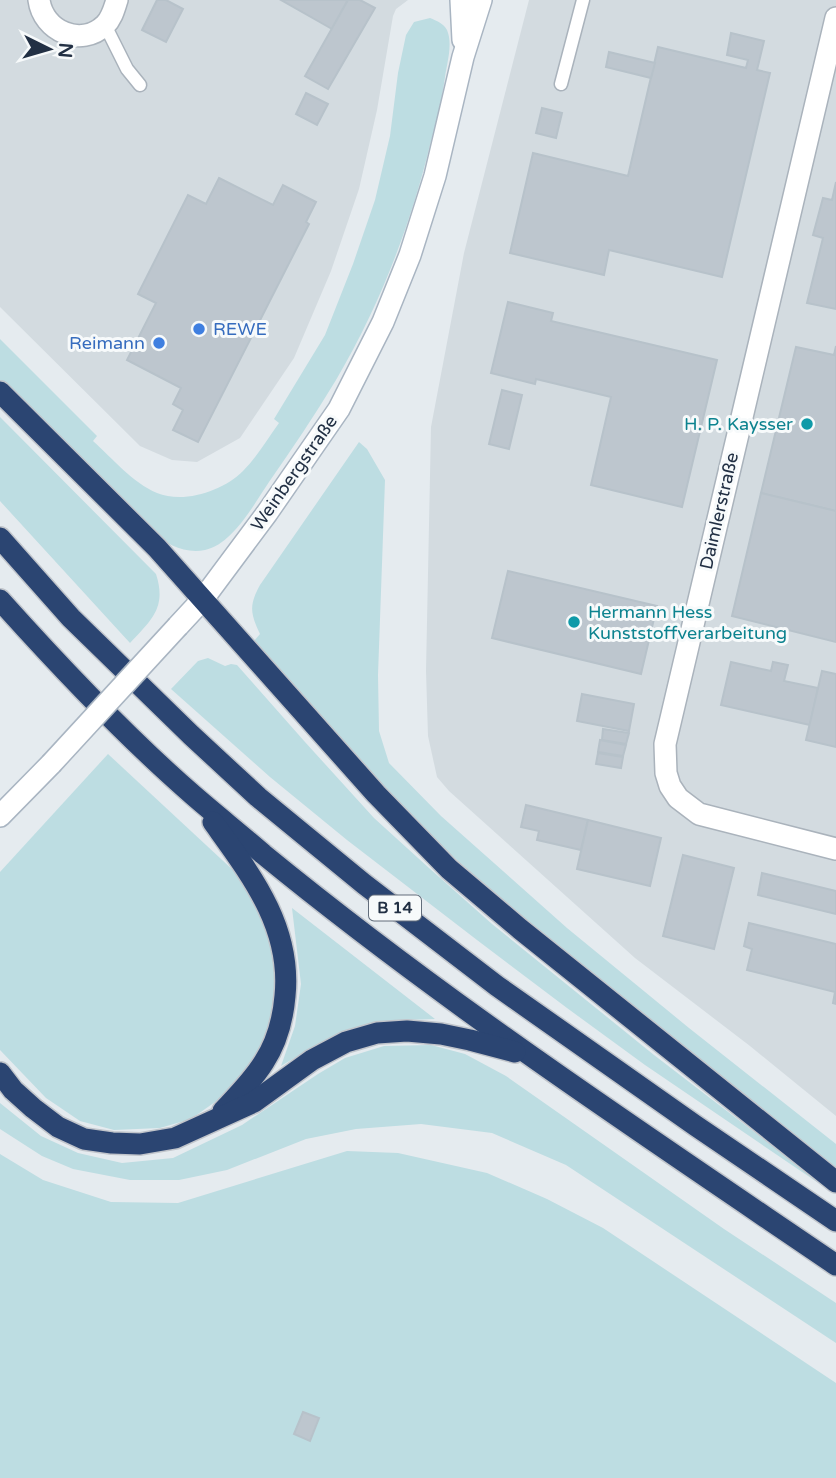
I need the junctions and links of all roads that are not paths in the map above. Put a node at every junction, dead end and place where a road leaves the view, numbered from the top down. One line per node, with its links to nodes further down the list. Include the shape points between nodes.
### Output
1 (39, 0): 7 (street, via 44,17 65,34 90,34)
2 (117, 0): 7 (street)
3 (461, 0): 8 (street, Weinbergstraße)
4 (481, 0): 8 (street, Weinbergstraße)
5 (583, 0): 9 (lane)
6 (836, 18): 17 (street, Daimlerstraße, via 665,744 670,786 678,799 699,814)
7 (105, 25): 10 (lane)
8 (463, 57): 13 (street, Weinbergstraße, via 435,176 383,322 339,409)
9 (561, 84)
10 (140, 85)
11 (0, 392): 13 (highway)
12 (0, 538): 22 (highway, B 14, via 71,618 191,735 364,884 497,986)
13 (203, 599): 16 (street, Weinbergstraße, bridge); 21 (highway, via 449,869)
14 (0, 600): 15 (highway, B 14, via 126,733)
15 (194, 797): 18 (highway, B 14, via 308,891); 20 (highway, via 261,892 276,923 287,981 277,1036 265,1061)
16 (0, 816)
17 (836, 849)
18 (531, 1057): 20 (highway, via 441,1034 377,1033 346,1042 312,1060 254,1102); 23 (highway, B 14)
19 (4, 1081): 20 (highway, via 58,1127 83,1139 140,1144 175,1138)
20 (214, 1121)
21 (836, 1182)
22 (836, 1221)
23 (836, 1265)

